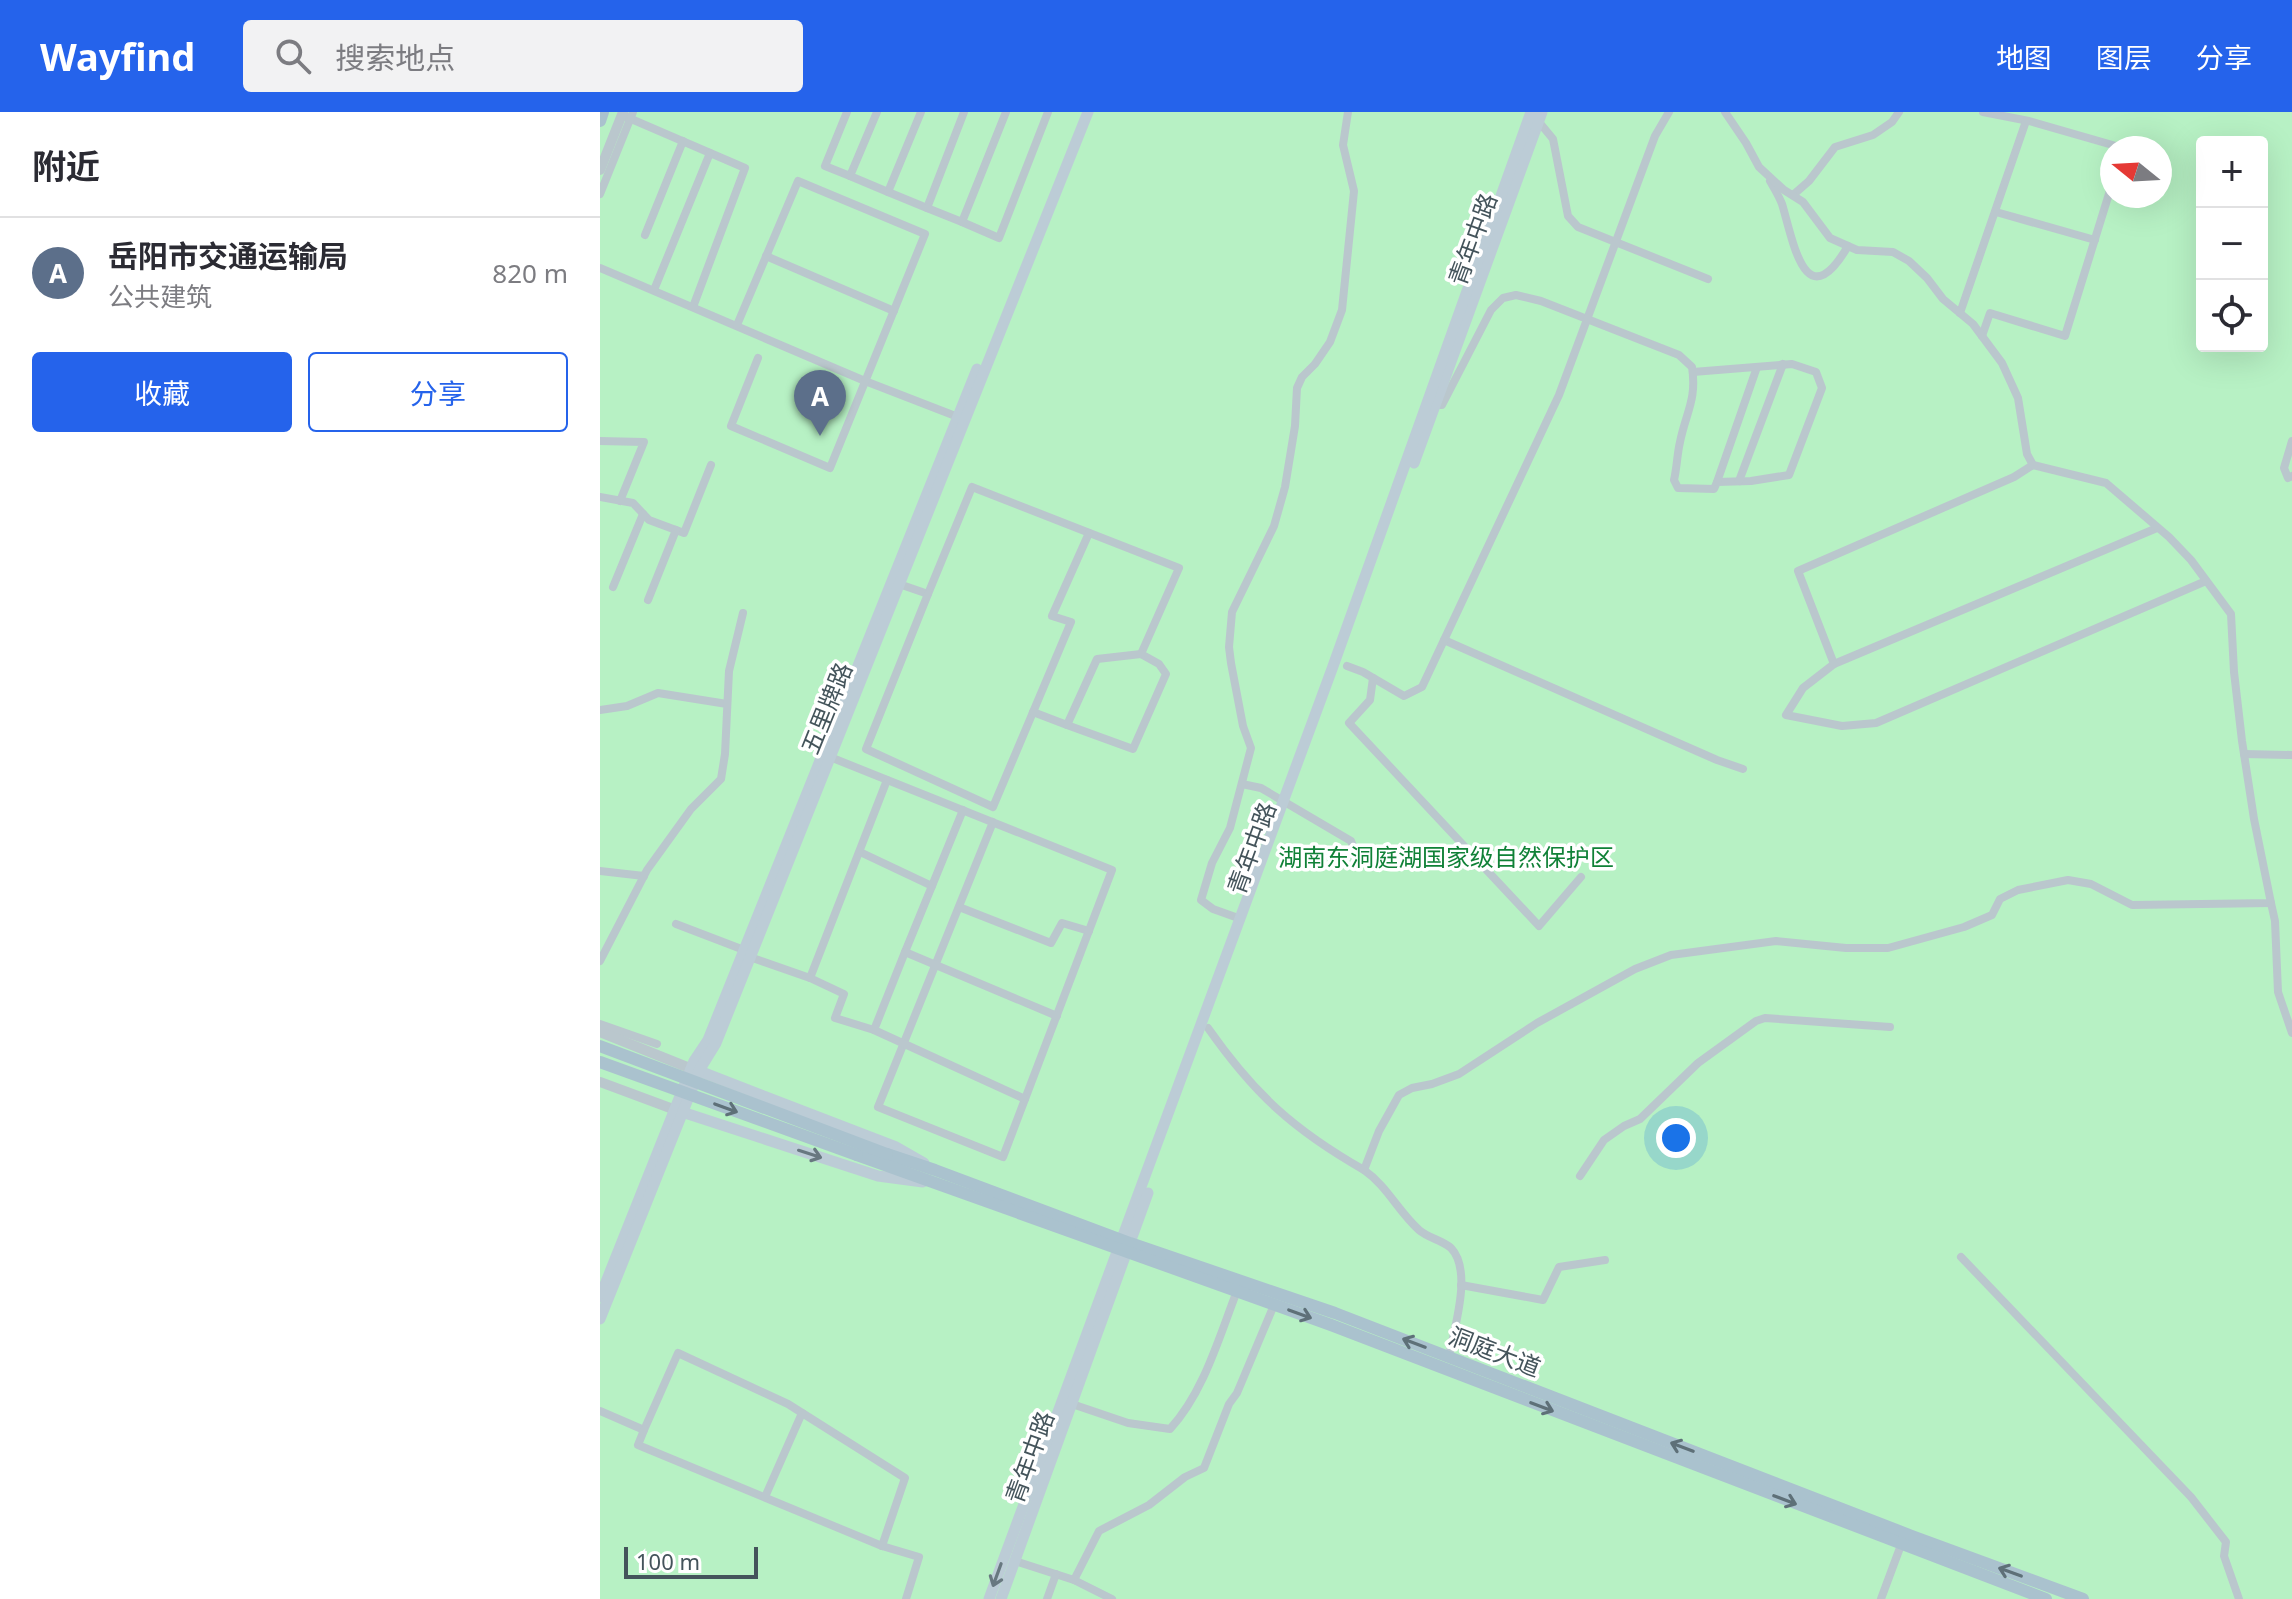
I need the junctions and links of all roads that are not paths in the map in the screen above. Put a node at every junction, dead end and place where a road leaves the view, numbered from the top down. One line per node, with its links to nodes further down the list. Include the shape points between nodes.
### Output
1 (603, 112): 17 (main road)
2 (847, 112): 24 (street, via 825,166)
3 (877, 112): 24 (street)
4 (921, 112): 25 (street)
5 (964, 112): 28 (street)
6 (1006, 112): 31 (street)
7 (1048, 112): 31 (street, via 999,238)
8 (1080, 112): 50 (main road, 五里牌路)
9 (1088, 112): 65 (main road, 五里牌路)
10 (1348, 112): 84 (street, via 1343,145 1354,191 1342,310 1330,342 1297,388 1282,500 1232,612 1231,663 1251,748)
11 (1669, 112): 70 (street, via 1650,149 1559,395)
12 (1725, 112): 23 (street)
13 (1899, 112): 27 (street, via 1873,135 1835,147)
14 (1983, 112): 18 (street)
15 (627, 115): 19 (street); 22 (street); 26 (street)
16 (1537, 115): 37 (street, via 1553,139 1568,216 1578,227); 49 (main road, 青年中路); 85 (main road)
17 (600, 121)
18 (2026, 121): 20 (street); 30 (street)
19 (683, 141): 21 (street); 32 (street)
20 (2100, 142)
21 (710, 153): 38 (street); 39 (street, via 745,168)
22 (600, 170)
23 (1765, 173): 27 (street); 34 (street, via 1781,201 1802,269 1826,274)
24 (850, 176): 25 (street)
25 (888, 192): 28 (street)
26 (600, 194)
27 (1793, 195): 34 (street, via 1830,238)
28 (927, 208): 31 (street)
29 (2105, 208): 33 (street)
30 (1996, 212): 33 (street); 41 (street)
31 (962, 222)
32 (645, 235)
33 (2095, 240): 43 (street, via 2065,336 1990,313)
34 (1848, 246): 41 (street, via 1893,252 1909,261)
35 (766, 256): 40 (street); 40 (street, via 798,181 925,234); 42 (street)
36 (600, 268): 38 (street)
37 (1708, 279)
38 (654, 290): 39 (street)
39 (693, 307): 42 (street)
40 (894, 311): 48 (street)
41 (1960, 313): 43 (street)
42 (737, 325): 48 (street)
43 (1982, 336): 54 (street, via 2018,398)
44 (758, 358): 48 (street, via 731,426 830,468)
45 (1783, 364): 46 (street); 56 (street); 56 (street, via 1816,372 1822,388 1789,475)
46 (1757, 367): 47 (street); 57 (street)
47 (1693, 372): 49 (street, via 1679,355 1516,295 1503,298 1491,310 1442,405); 57 (street, via 1695,387 1674,480 1678,488 1714,489)
48 (865, 381): 50 (street)
49 (1435, 405): 85 (main road, 青年中路)
50 (958, 417): 100 (main road, 五里牌路)
51 (600, 441): 59 (street, via 644,442)
52 (2292, 441): 55 (street, via 2284,468 2288,478)
53 (711, 465): 62 (street, via 684,533)
54 (2033, 465): 61 (street, via 2106,483); 72 (street, via 1798,571)
55 (2292, 476)
56 (1739, 481): 57 (street)
57 (1717, 482)
58 (600, 497): 59 (street)
59 (620, 501): 60 (street, via 633,503)
60 (643, 514): 62 (street); 66 (street)
61 (2157, 528): 64 (street); 72 (street)
62 (676, 530): 68 (street)
63 (1089, 533): 67 (street, via 972,487); 71 (street, via 1179,568); 77 (street, via 1052,616 1071,622)
64 (2206, 581): 72 (street, via 1876,723 1842,726 1786,715 1803,688); 79 (street, via 2231,614)
65 (899, 584): 67 (street); 81 (main road, 五里牌路)
66 (613, 587)
67 (928, 594): 77 (street, via 866,749 993,807)
68 (648, 600)
69 (743, 613): 75 (street)
70 (1444, 640): 74 (street, via 1422,687 1404,696); 82 (street)
71 (1141, 654): 78 (street, via 1097,659); 78 (street, via 1166,674 1133,749)
72 (1834, 664)
73 (1347, 666): 74 (street)
74 (1373, 678): 92 (street, via 1370,700 1349,723 1539,926)
75 (727, 704): 76 (street, via 658,693); 91 (street, via 721,779 691,809)
76 (600, 710)
77 (1033, 712): 78 (street)
78 (1067, 725)
79 (2244, 754): 80 (street); 94 (street)
80 (2292, 755)
81 (830, 757): 83 (street); 100 (main road, 五里牌路)
82 (1743, 769)
83 (887, 780): 86 (street); 88 (street)
84 (1242, 784): 85 (street); 96 (street, via 1201,900)
85 (1287, 803): 89 (street, via 1351,841 1356,854); 96 (main road); 107 (main road, 青年中路)
86 (963, 810): 87 (street); 93 (street)
87 (993, 822): 95 (street); 98 (street, via 1112,870)
88 (860, 852): 93 (street); 103 (street)
89 (1372, 867)
90 (600, 871): 91 (street)
91 (644, 876): 101 (street)
92 (1581, 877)
93 (932, 886): 99 (street)
94 (2271, 903): 110 (street, via 2278,992); 119 (street, via 2132,905 2091,884 2068,880 2018,890 2000,899 1989,917 1888,948 1776,941 1671,955 1537,1023 1459,1074 1399,1095)
95 (959, 907): 98 (street, via 1051,943 1062,923); 102 (street)
96 (1241, 919): 122 (main road)
97 (676, 924): 100 (street)
98 (1089, 931): 104 (street)
99 (905, 952): 102 (street); 108 (street)
100 (747, 954): 103 (street); 115 (main road, 五里牌路); 115 (main road, 五里牌路, via 716,1043)
101 (600, 961)
102 (935, 965): 104 (street); 112 (street)
103 (810, 978): 108 (street, via 844,994 835,1018)
104 (1057, 1016): 117 (street)
105 (600, 1024): 111 (street)
106 (1890, 1027): 121 (street, via 1756,1021 1698,1063 1640,1119 1604,1140)
107 (1208, 1028): 119 (street, via 1271,1105 1318,1143); 122 (main road, 青年中路)
108 (874, 1030): 112 (street)
109 (600, 1032): 115 (street)
110 (2292, 1033)
111 (657, 1044)
112 (902, 1045): 117 (street); 117 (street, via 878,1107 1003,1157)
113 (600, 1046): 120 (main road, 洞庭大道, bridge)
114 (600, 1062): 120 (main road, 洞庭大道, one-way to 120, bridge, via 857,1155)
115 (697, 1069): 118 (main road, 五里牌路); 120 (main road, via 896,1147)
116 (600, 1082): 118 (street)
117 (1025, 1099)
118 (678, 1111): 120 (main road, one-way to 120, via 878,1176); 127 (main road, 五里牌路); 129 (main road, 五里牌路)
119 (1364, 1170): 125 (street, via 1419,1230 1448,1246 1458,1258)
120 (935, 1176): 122 (main road, 洞庭大道)
121 (1580, 1176)
122 (1125, 1246): 126 (main road, 洞庭大道); 130 (main road, 洞庭大道, one-way to 122, via 1335,1313); 131 (main road, 青年中路); 142 (main road, 青年中路, one-way to 142)
123 (1961, 1257): 149 (street, via 2191,1497 2226,1542 2224,1556)
124 (1605, 1260): 125 (street, via 1559,1267 1543,1300)
125 (1461, 1285): 130 (street)
126 (1237, 1291): 128 (main road, 洞庭大道); 131 (street, via 1195,1393 1170,1429 1128,1423)
127 (600, 1297)
128 (1274, 1305): 136 (main road, 洞庭大道, one-way to 136); 140 (street, via 1204,1468 1099,1531)
129 (600, 1319)
130 (1449, 1357): 148 (main road, 洞庭大道, one-way to 130)
131 (1072, 1404): 138 (main road, 青年中路)
132 (600, 1411): 134 (street)
133 (802, 1413): 134 (street, via 678,1353); 135 (street); 137 (street, via 905,1478)
134 (644, 1430): 135 (street, via 638,1445)
135 (765, 1497): 137 (street)
136 (1901, 1545): 146 (street); 147 (main road, 洞庭大道)
137 (882, 1546): 141 (street, via 919,1557)
138 (1015, 1561): 139 (street); 143 (main road, 青年中路)
139 (1056, 1574): 140 (street); 144 (street)
140 (1074, 1580): 145 (street)
141 (906, 1599)
142 (989, 1599)
143 (1001, 1599)
144 (1047, 1599)
145 (1112, 1599)
146 (1881, 1599)
147 (2046, 1599)
148 (2082, 1599)
149 (2239, 1599)

